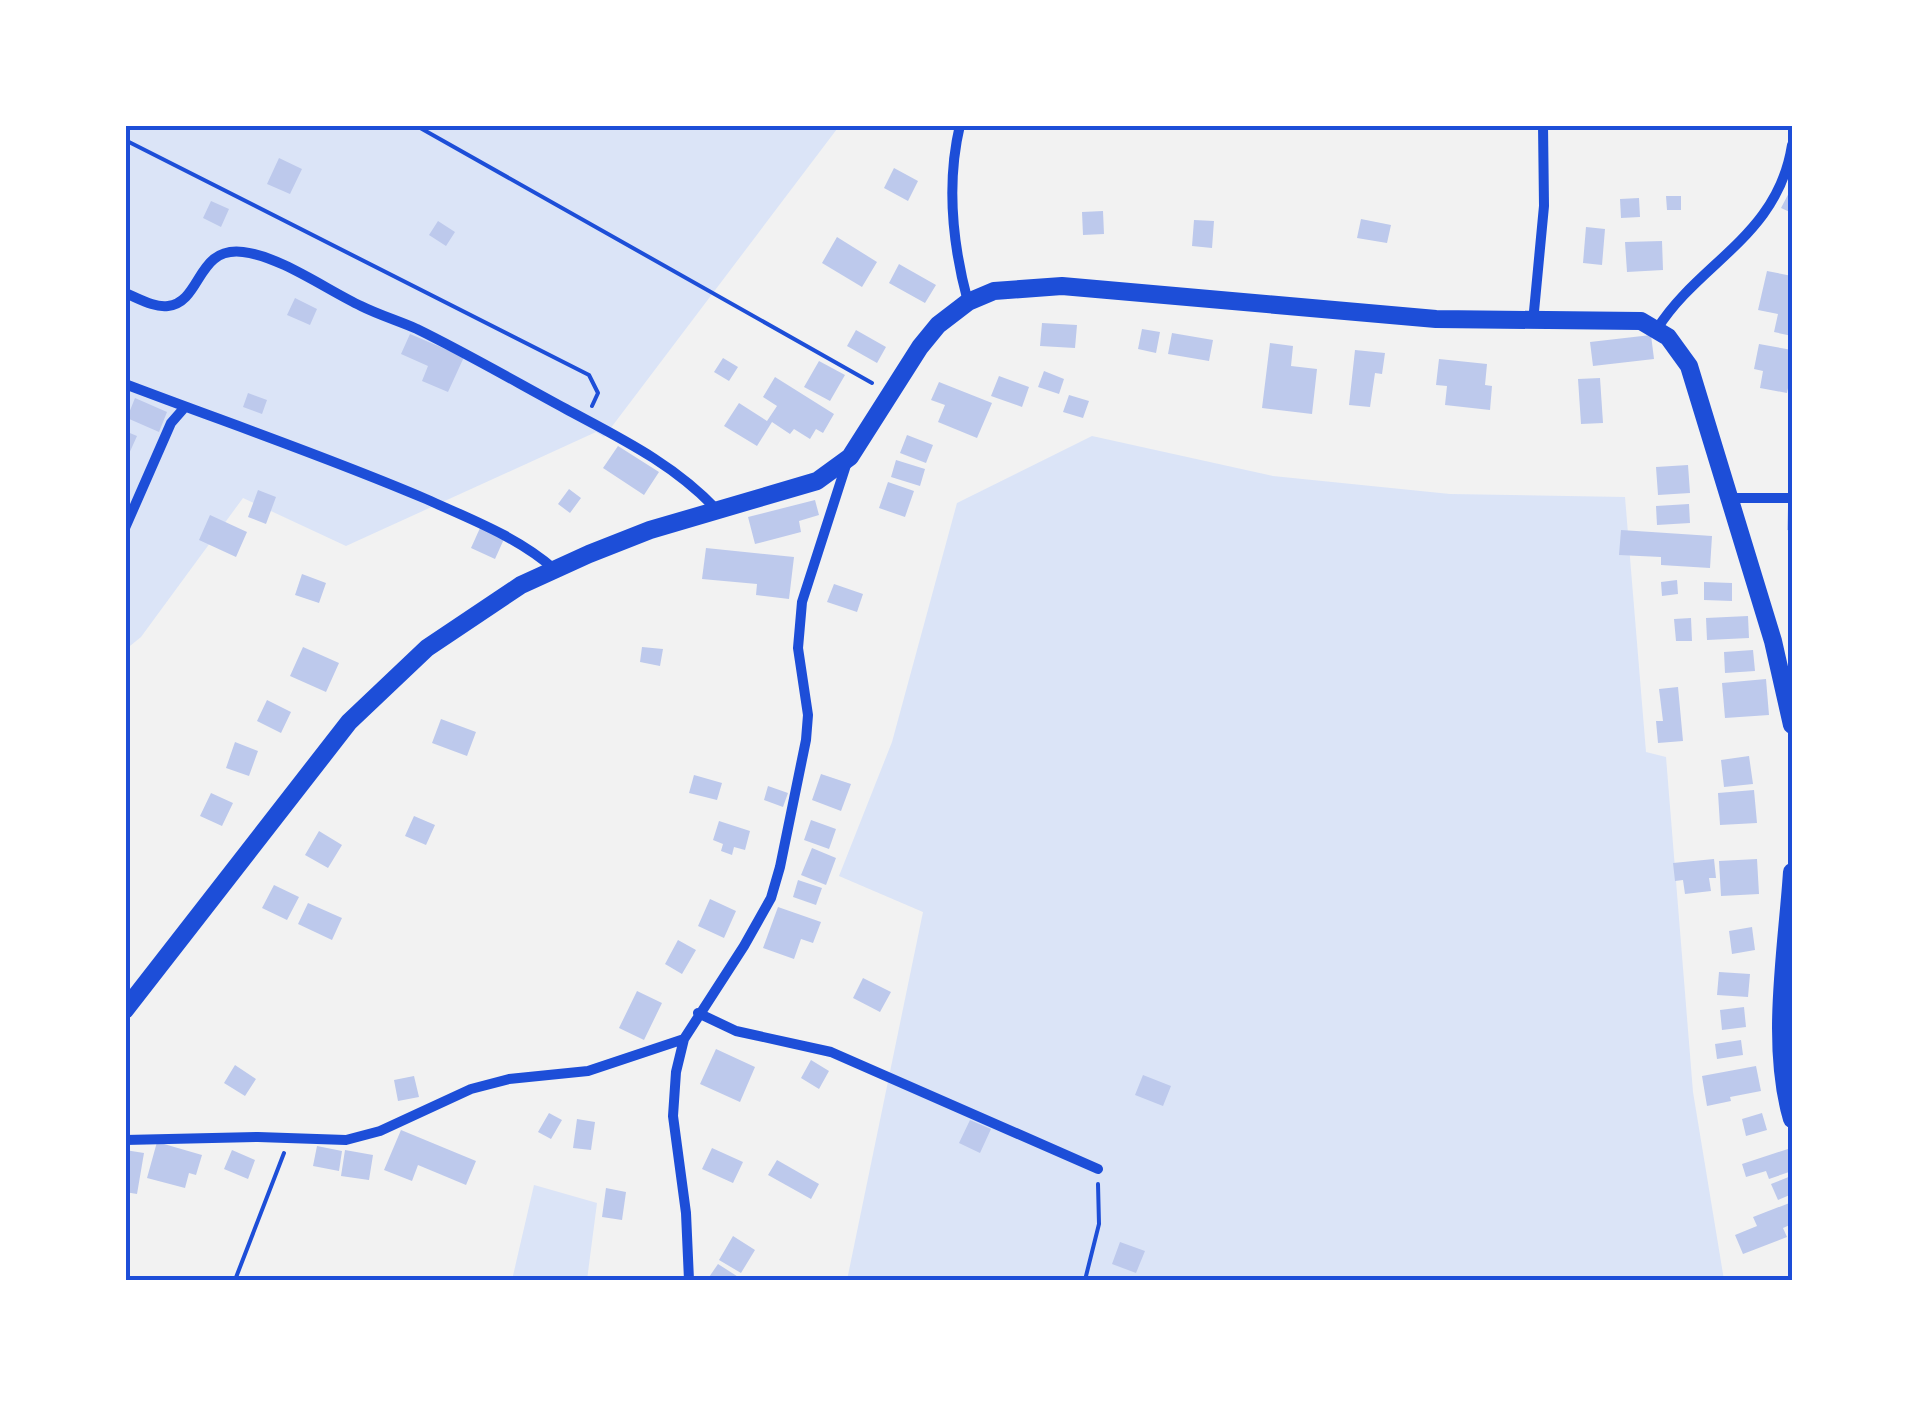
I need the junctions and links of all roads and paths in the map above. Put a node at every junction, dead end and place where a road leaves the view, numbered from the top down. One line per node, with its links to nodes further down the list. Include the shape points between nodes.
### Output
1 (415, 125): 11 (path)
2 (960, 125): 7 (street, via 950,186)
3 (1544, 125): 8 (street)
4 (125, 140): 13 (path, via 589,374 598,393)
5 (1792, 145): 9 (street, via 1776,197)
6 (125, 292): 13 (street, via 169,306 185,300 213,259 245,252 416,328)
7 (968, 302): 8 (street, via 994,290 1048,286 1358,314); 11 (street, via 938,324)
8 (1534, 322): 9 (street, via 1624,319)
9 (1656, 329): 15 (street, via 1689,366)
10 (125, 384): 12 (street)
11 (891, 394): 14 (street)
12 (186, 407): 18 (street, via 171,423); 19 (street, via 369,474 469,518)
13 (586, 419): 17 (street, via 693,484)
14 (850, 457): 17 (street, via 818,481); 23 (street, via 802,602 798,648 806,740 780,867 744,946)
15 (1730, 498): 16 (street); 20 (street)
16 (1792, 498)
17 (717, 511): 19 (street)
18 (125, 528)
19 (554, 568): 22 (street, via 448,632 348,722)
20 (1792, 724)
21 (1792, 872): 25 (street, via 1782,1041)
22 (125, 1010)
23 (698, 1014): 24 (street); 28 (street, via 736,1031 831,1052)
24 (684, 1039): 26 (street, via 588,1071 471,1089 380,1132 346,1140); 30 (street, via 673,1116)
25 (1792, 1119)
26 (289, 1139): 27 (street); 29 (path)
27 (125, 1140)
28 (1098, 1169): 31 (path, via 1099,1224)
29 (235, 1280)
30 (688, 1280)
31 (1085, 1280)

